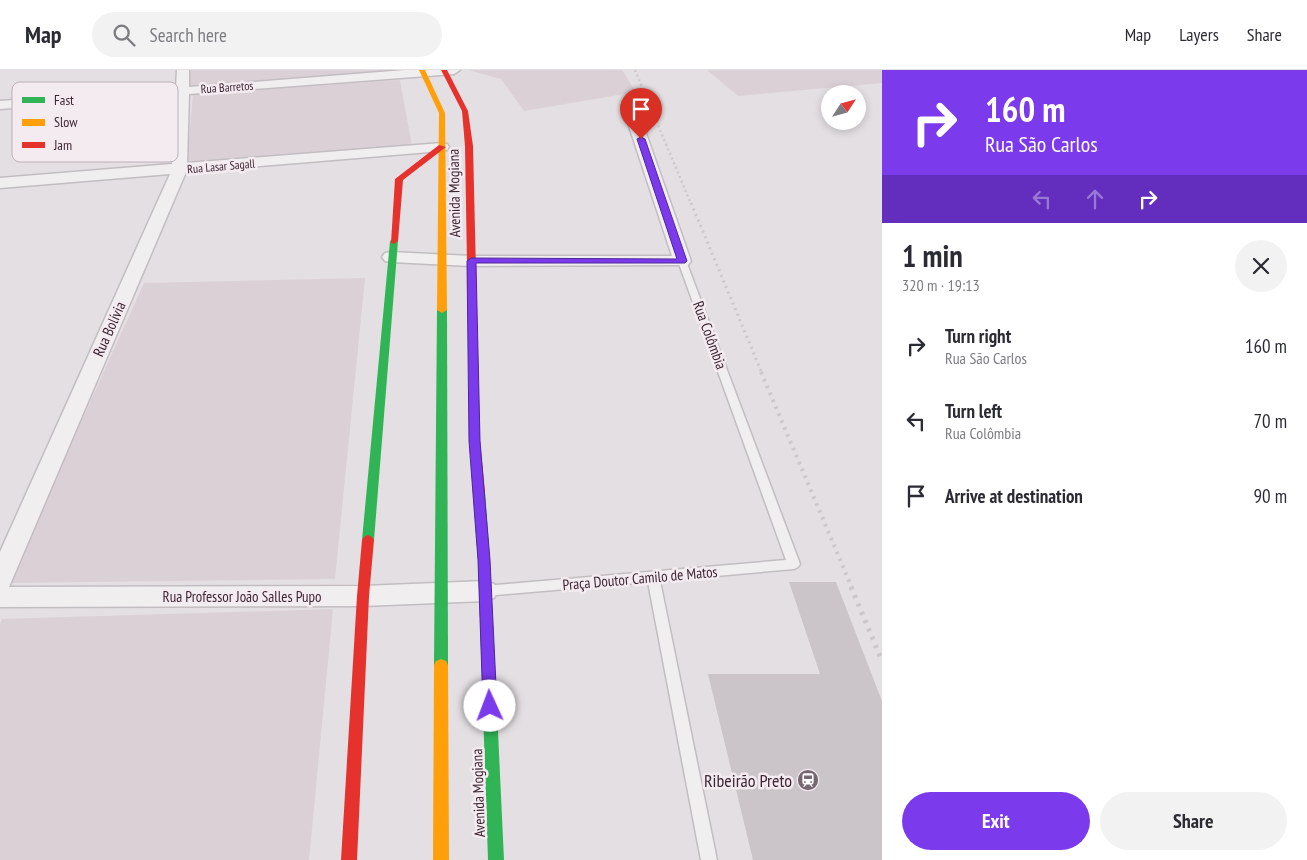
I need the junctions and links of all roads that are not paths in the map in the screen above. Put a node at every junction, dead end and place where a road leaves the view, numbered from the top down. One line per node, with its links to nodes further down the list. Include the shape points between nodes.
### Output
1 (183, 70): 6 (street, Rua Bolívia)
2 (445, 70): 3 (street, Rua Barretos); 4 (street, Rua Barretos); 13 (main road, Avenida Mogiana, via 465,111 469,146)
3 (454, 70)
4 (423, 71): 6 (street, Rua Barretos); 8 (main road, Avenida Mogiana, via 442,113)
5 (178, 91): 6 (street, Rua Barretos)
6 (182, 91): 9 (street, Rua Bolívia)
7 (629, 105): 14 (street, Rua Colômbia)
8 (442, 147): 9 (street, Rua Lasar Sagall); 11 (main road, Avenida Mogiana, via 400,178); 12 (main road, Avenida Mogiana)
9 (179, 170): 10 (street, Rua Lasar Sagall); 17 (street, Rua Bolívia)
10 (0, 183)
11 (392, 257): 12 (street); 21 (main road, Avenida Mogiana)
12 (440, 260): 13 (street); 19 (main road, Avenida Mogiana)
13 (471, 261): 14 (street); 18 (main road, Avenida Mogiana, via 475,441)
14 (682, 261): 15 (lane, Rua Colômbia)
15 (794, 564): 16 (lane, Praça Doutor Camilo de Matos)
16 (653, 578): 18 (lane, Praça Doutor Camilo de Matos); 25 (lane)
17 (0, 580)
18 (485, 591): 19 (street, Rua Professor João Salles Pupo); 24 (main road, Avenida Mogiana)
19 (441, 592): 21 (street, Rua Professor João Salles Pupo); 23 (main road, Avenida Mogiana)
20 (0, 596): 21 (street, Rua Professor João Salles Pupo)
21 (363, 596): 22 (main road, Avenida Mogiana)
22 (349, 860)
23 (441, 860)
24 (496, 860)
25 (709, 860)

